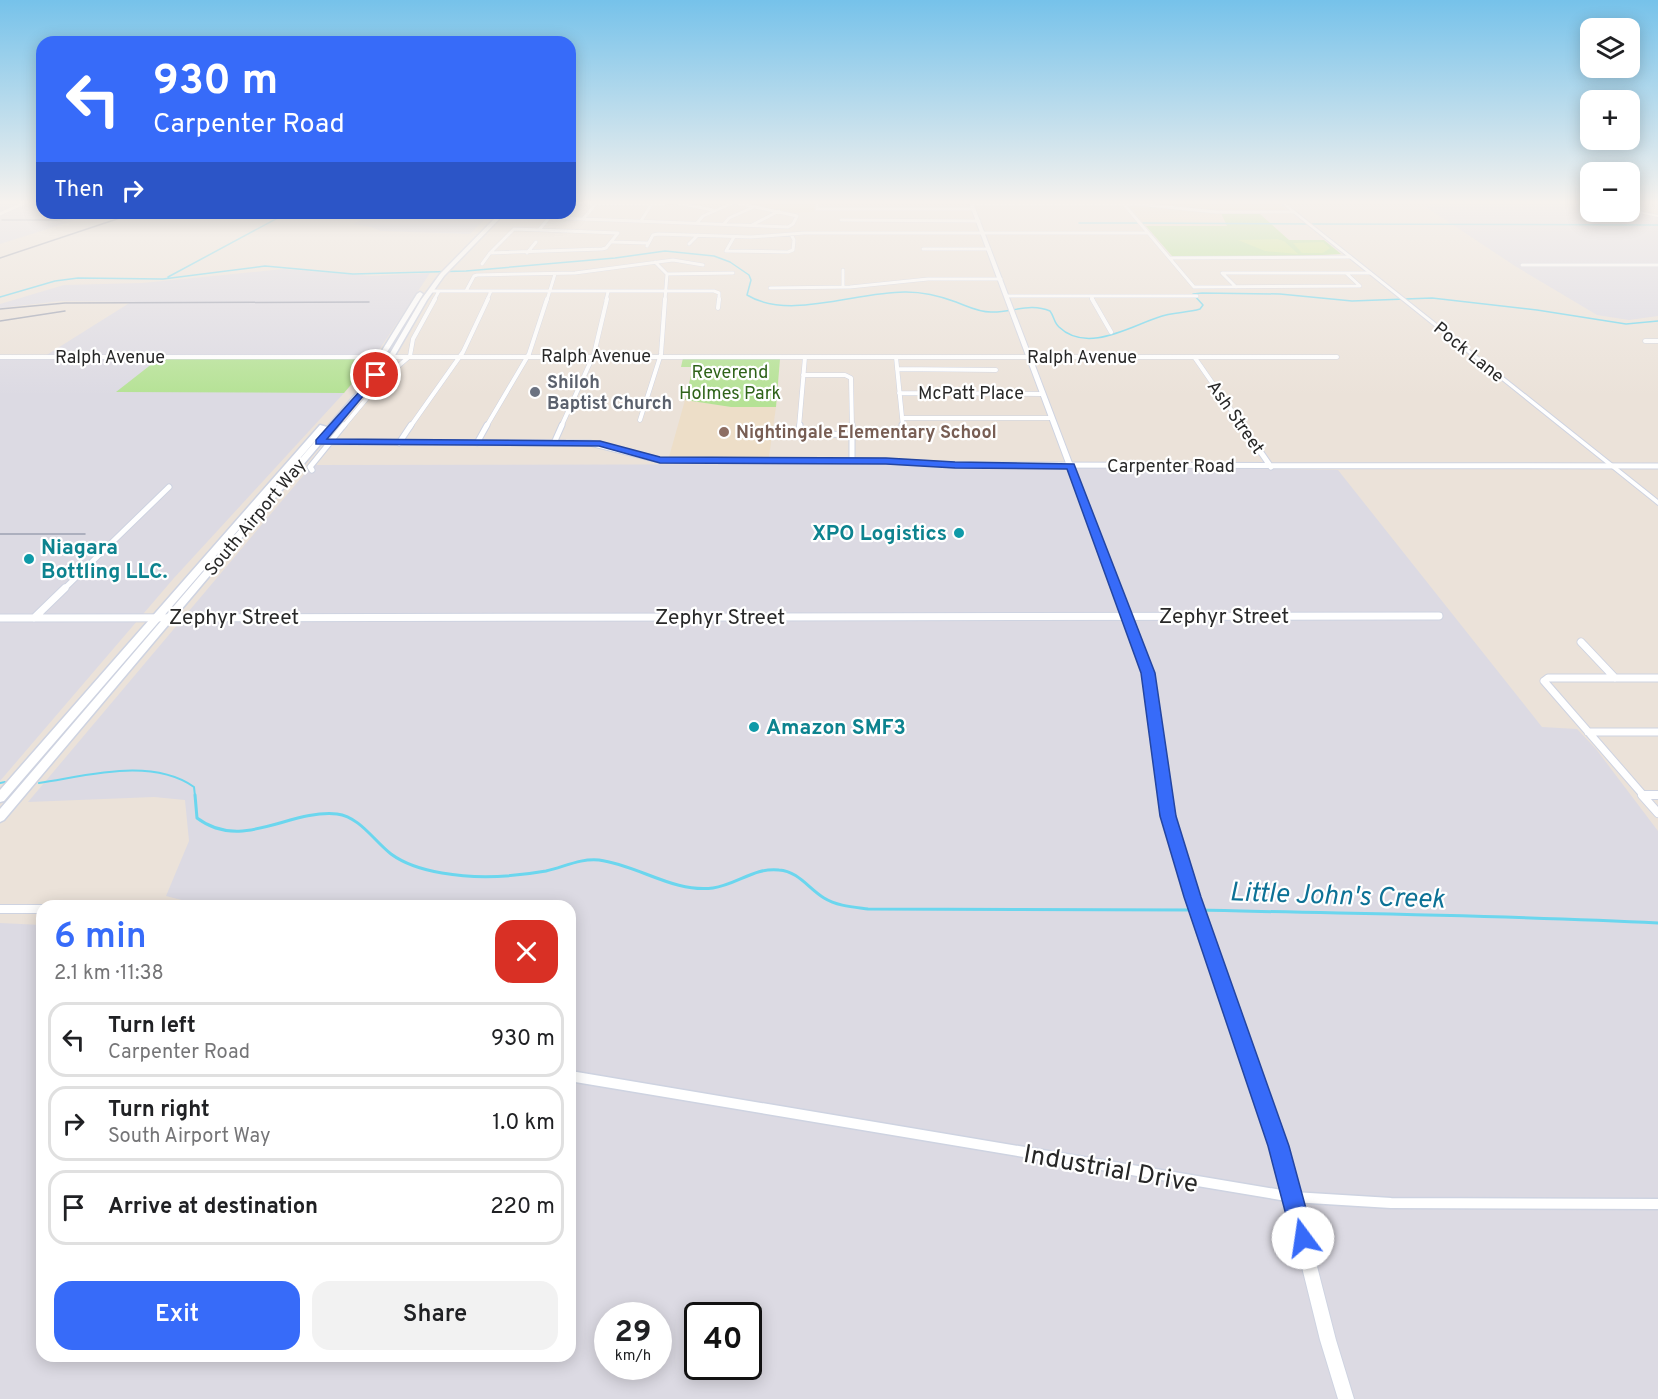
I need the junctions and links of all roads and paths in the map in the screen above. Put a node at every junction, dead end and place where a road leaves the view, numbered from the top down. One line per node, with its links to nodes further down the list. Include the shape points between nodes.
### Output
1 (448, 265): 10 (main road, South Airport Way)
2 (448, 265): 10 (main road, South Airport Way)
3 (635, 265): 8 (street)
4 (658, 265): 16 (street)
5 (996, 265): 19 (street)
6 (1176, 265): 22 (street, via 1194,287)
7 (1360, 265): 13 (street, Pock Lane)
8 (612, 269): 14 (street); 15 (street)
9 (843, 270): 21 (street)
10 (442, 271): 25 (main road, South Airport Way); 38 (main road, South Airport Way, via 423,291)
11 (733, 273): 16 (street)
12 (1346, 273): 13 (street); 22 (street, via 1360,286); 22 (street, via 1222,273)
13 (1370, 273): 67 (street, Pock Lane)
14 (555, 274): 26 (street, via 474,276); 28 (street)
15 (618, 274)
16 (667, 274): 30 (street)
17 (884, 276): 20 (street)
18 (948, 279): 19 (street); 20 (street); 24 (street)
19 (1001, 279): 31 (street)
20 (888, 282): 21 (street)
21 (843, 287): 23 (street)
22 (1236, 287)
23 (770, 288)
24 (950, 288)
25 (435, 291): 26 (street); 38 (main road, South Airport Way); 39 (street, via 413,339)
26 (466, 291): 27 (street)
27 (491, 291): 28 (street); 40 (street)
28 (550, 291): 29 (street); 41 (street)
29 (608, 292): 30 (street); 42 (street)
30 (666, 292): 34 (street, via 717,292); 43 (street)
31 (1008, 296): 32 (street); 47 (street)
32 (1091, 296): 33 (street); 35 (street)
33 (1197, 297)
34 (718, 308)
35 (1111, 332)
36 (1645, 341): 37 (street)
37 (1658, 341)
38 (387, 356): 39 (street, Ralph Avenue); 44 (street, Ralph Avenue); 60 (main road, South Airport Way); 75 (main road, South Airport Way)
39 (410, 356): 40 (street, Ralph Avenue); 61 (street, via 390,371)
40 (461, 356): 41 (street, Ralph Avenue); 62 (street)
41 (528, 356): 42 (street, Ralph Avenue); 63 (street)
42 (593, 356): 43 (street, Ralph Avenue); 64 (street)
43 (660, 356): 45 (street, Ralph Avenue); 57 (street)
44 (0, 357)
45 (804, 357): 46 (street, Ralph Avenue); 52 (street)
46 (896, 357): 47 (street, Ralph Avenue); 50 (street)
47 (1029, 357): 49 (street, Ralph Avenue); 54 (street)
48 (1337, 357): 49 (street, Ralph Avenue)
49 (1195, 358): 69 (street, Ash Street)
50 (897, 369): 51 (street); 53 (street)
51 (996, 370)
52 (803, 375): 59 (street, via 850,377); 59 (street, via 799,433)
53 (899, 393): 54 (street, McPatt Place); 55 (street)
54 (1043, 394): 56 (street)
55 (902, 418): 56 (street); 58 (street)
56 (1052, 418): 66 (street)
57 (640, 420)
58 (903, 431)
59 (851, 435): 65 (street)
60 (319, 442): 61 (street, Carpenter Road); 76 (main road, South Airport Way)
61 (331, 442): 62 (street, Carpenter Road); 70 (street, via 310,467)
62 (399, 442): 63 (street, Carpenter Road)
63 (477, 443): 64 (street, Carpenter Road)
64 (554, 443): 65 (street, Carpenter Road, via 611,445 660,460)
65 (852, 460): 66 (street, Carpenter Road)
66 (1071, 466): 69 (street, Carpenter Road); 73 (street)
67 (1612, 466): 68 (street); 69 (street, Ash Street); 72 (street, Pock Lane)
68 (1658, 466)
69 (1271, 467)
70 (312, 470)
71 (169, 487): 78 (street)
72 (1658, 503)
73 (1127, 616): 74 (street, Zephyr Street); 76 (street, Zephyr Street); 92 (street, via 1150,683 1163,791 1192,897)
74 (1439, 616)
75 (157, 617): 76 (street, Zephyr Street); 78 (street, Zephyr Street); 86 (main road, South Airport Way)
76 (172, 617): 88 (main road, South Airport Way)
77 (0, 618): 78 (street, Zephyr Street)
78 (34, 618)
79 (1581, 642): 80 (street)
80 (1615, 678): 81 (street); 82 (street, via 1544,681)
81 (1658, 678)
82 (1588, 732): 83 (street); 84 (street)
83 (1658, 732)
84 (1644, 795): 85 (street); 87 (street)
85 (1658, 795)
86 (0, 798)
87 (1658, 813)
88 (0, 817)
89 (0, 909): 90 (street)
90 (36, 909)
91 (576, 1077): 92 (street, Industrial Drive)
92 (1293, 1197): 93 (street, Industrial Drive, via 1391,1203); 94 (street)
93 (1658, 1204)
94 (1346, 1399)

